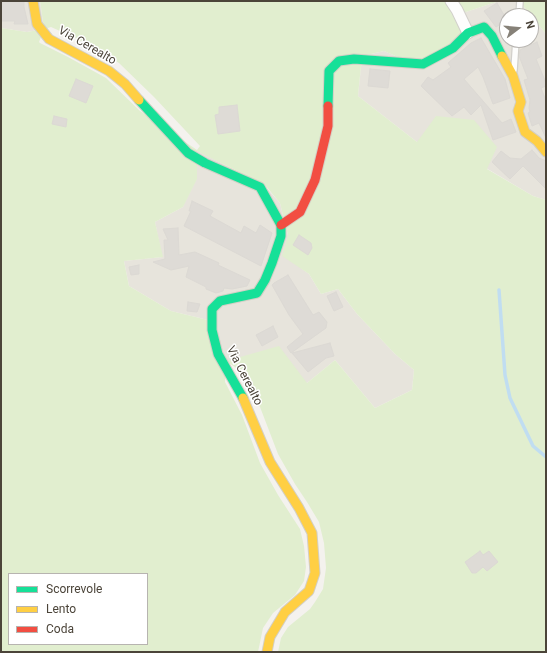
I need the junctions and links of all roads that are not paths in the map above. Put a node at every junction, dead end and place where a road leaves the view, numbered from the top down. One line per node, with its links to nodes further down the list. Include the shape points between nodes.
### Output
1 (34, 1): 7 (street, Via Cerealto, via 37,24 49,39 109,71 125,84 188,153 205,164 260,187)
2 (450, 1): 3 (street)
3 (468, 33): 5 (street, via 484,27 492,36); 7 (street, via 453,48 423,64 354,59 339,61 329,71 328,126 315,180 300,212)
4 (515, 48): 5 (lane)
5 (513, 76): 6 (street, via 521,102 518,111 525,132)
6 (546, 152)
7 (281, 225): 8 (street, Via Cerealto, via 272,263 257,292 220,301 212,309 212,330 218,354 244,400 270,462 312,533 315,573 309,591 285,612 270,637)
8 (267, 652)

